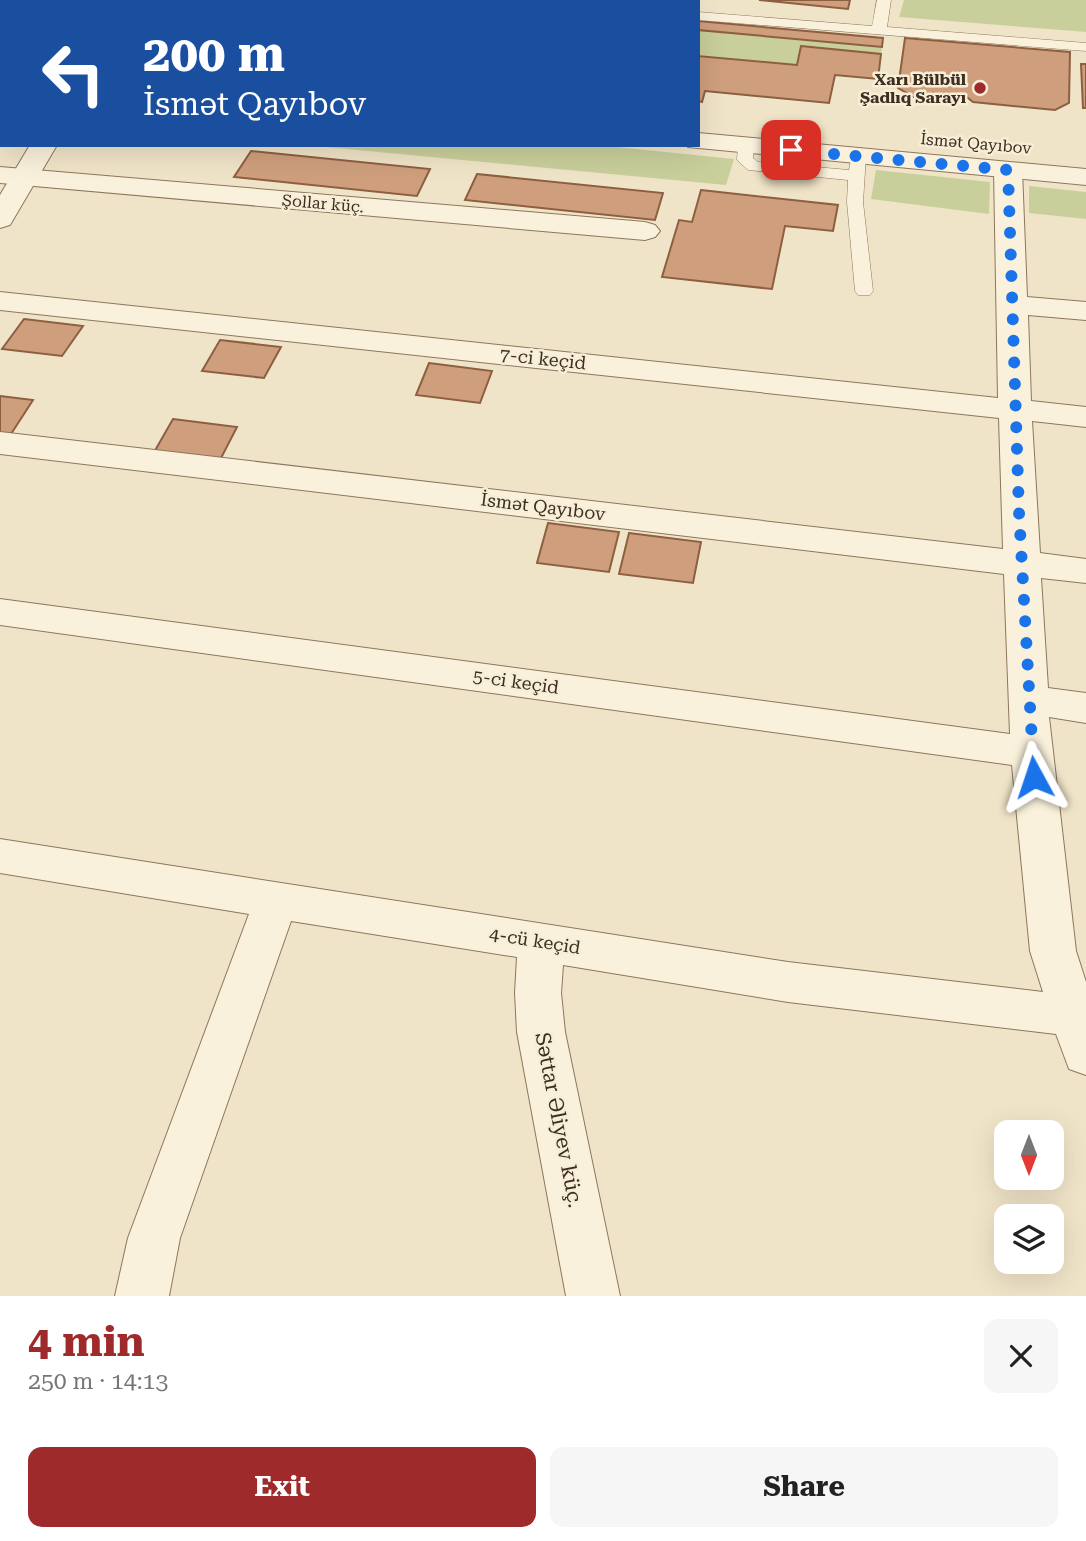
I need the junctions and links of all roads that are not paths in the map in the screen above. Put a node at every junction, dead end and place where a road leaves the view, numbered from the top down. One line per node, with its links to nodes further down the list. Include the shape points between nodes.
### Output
1 (884, 0): 3 (lane)
2 (700, 16): 3 (lane)
3 (879, 29): 4 (lane)
4 (1086, 47)
5 (700, 119): 9 (street, İsmət Qayıbov)
6 (700, 141): 9 (street, İsmət Qayıbov)
7 (42, 147): 11 (street)
8 (1086, 153): 9 (street, İsmət Qayıbov)
9 (858, 155): 10 (street, İsmət Qayıbov); 15 (lane, via 856,220)
10 (1008, 170): 12 (street, İsmət Qayıbov); 17 (street)
11 (13, 176): 13 (street); 14 (street, Şollar küç.)
12 (1086, 177)
13 (0, 219)
14 (645, 231)
15 (864, 290)
16 (0, 301): 19 (street, 7-ci keçid)
17 (1013, 305): 18 (street); 19 (street)
18 (1086, 311)
19 (1015, 409): 20 (street, 7-ci keçid); 22 (street)
20 (1086, 417)
21 (0, 443): 22 (street, İsmət Qayıbov)
22 (1022, 563): 23 (street, İsmət Qayıbov); 25 (street)
23 (1086, 571)
24 (0, 612): 27 (street, 5-ci keçid)
25 (1029, 700): 26 (street); 27 (street)
26 (1086, 708)
27 (1031, 752): 31 (street, via 1053,951)
28 (0, 856): 29 (street, 4-cü keçid)
29 (277, 899): 30 (street, 4-cü keçid); 32 (street, via 154,1238)
30 (541, 942): 31 (street, 4-cü keçid); 33 (street, Səttar Əliyev küç., via 541,1032)
31 (1081, 1028)
32 (142, 1296)
33 (593, 1296)

